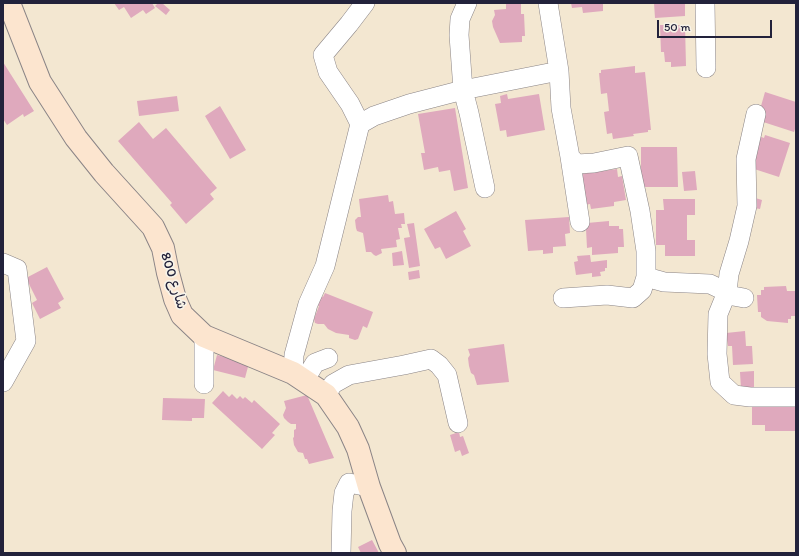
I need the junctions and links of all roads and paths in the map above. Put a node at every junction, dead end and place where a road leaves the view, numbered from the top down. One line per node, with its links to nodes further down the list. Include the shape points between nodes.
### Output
1 (9, 3): 18 (main road, شارع 800, via 40,82 76,138 153,227 163,248 175,299 182,315)
2 (365, 3): 10 (street, via 323,55 328,72)
3 (467, 3): 8 (street, via 460,20 459,35)
4 (548, 3): 7 (street)
5 (705, 3): 6 (street)
6 (706, 68)
7 (559, 71): 8 (street); 11 (street, via 561,108)
8 (462, 90): 10 (street, via 409,104 374,116); 12 (street)
9 (756, 114): 16 (street, via 746,160 747,206 729,274)
10 (360, 124): 20 (street, via 325,266 308,304 294,355)
11 (570, 157): 13 (street); 15 (street, via 577,164 628,156 646,251)
12 (485, 188)
13 (580, 222)
14 (3, 263): 21 (street, via 17,269 26,341)
15 (646, 278): 16 (street, via 664,282 710,284); 17 (street, via 642,290 633,298 607,295)
16 (736, 295): 24 (street, via 718,314 717,354 720,382 734,395)
17 (563, 298)
18 (204, 336): 20 (main road, شارع 800); 22 (street)
19 (328, 358): 20 (street, via 315,364)
20 (299, 377): 23 (main road, شارع 800)
21 (3, 382)
22 (204, 384)
23 (326, 395): 25 (street, via 333,384 349,375 431,359 447,375); 26 (main road, شارع 800, via 348,427)
24 (796, 397)
25 (458, 422)
26 (369, 487): 27 (street, via 349,482 344,493); 28 (main road, شارع 800)
27 (341, 553)
28 (395, 553)

